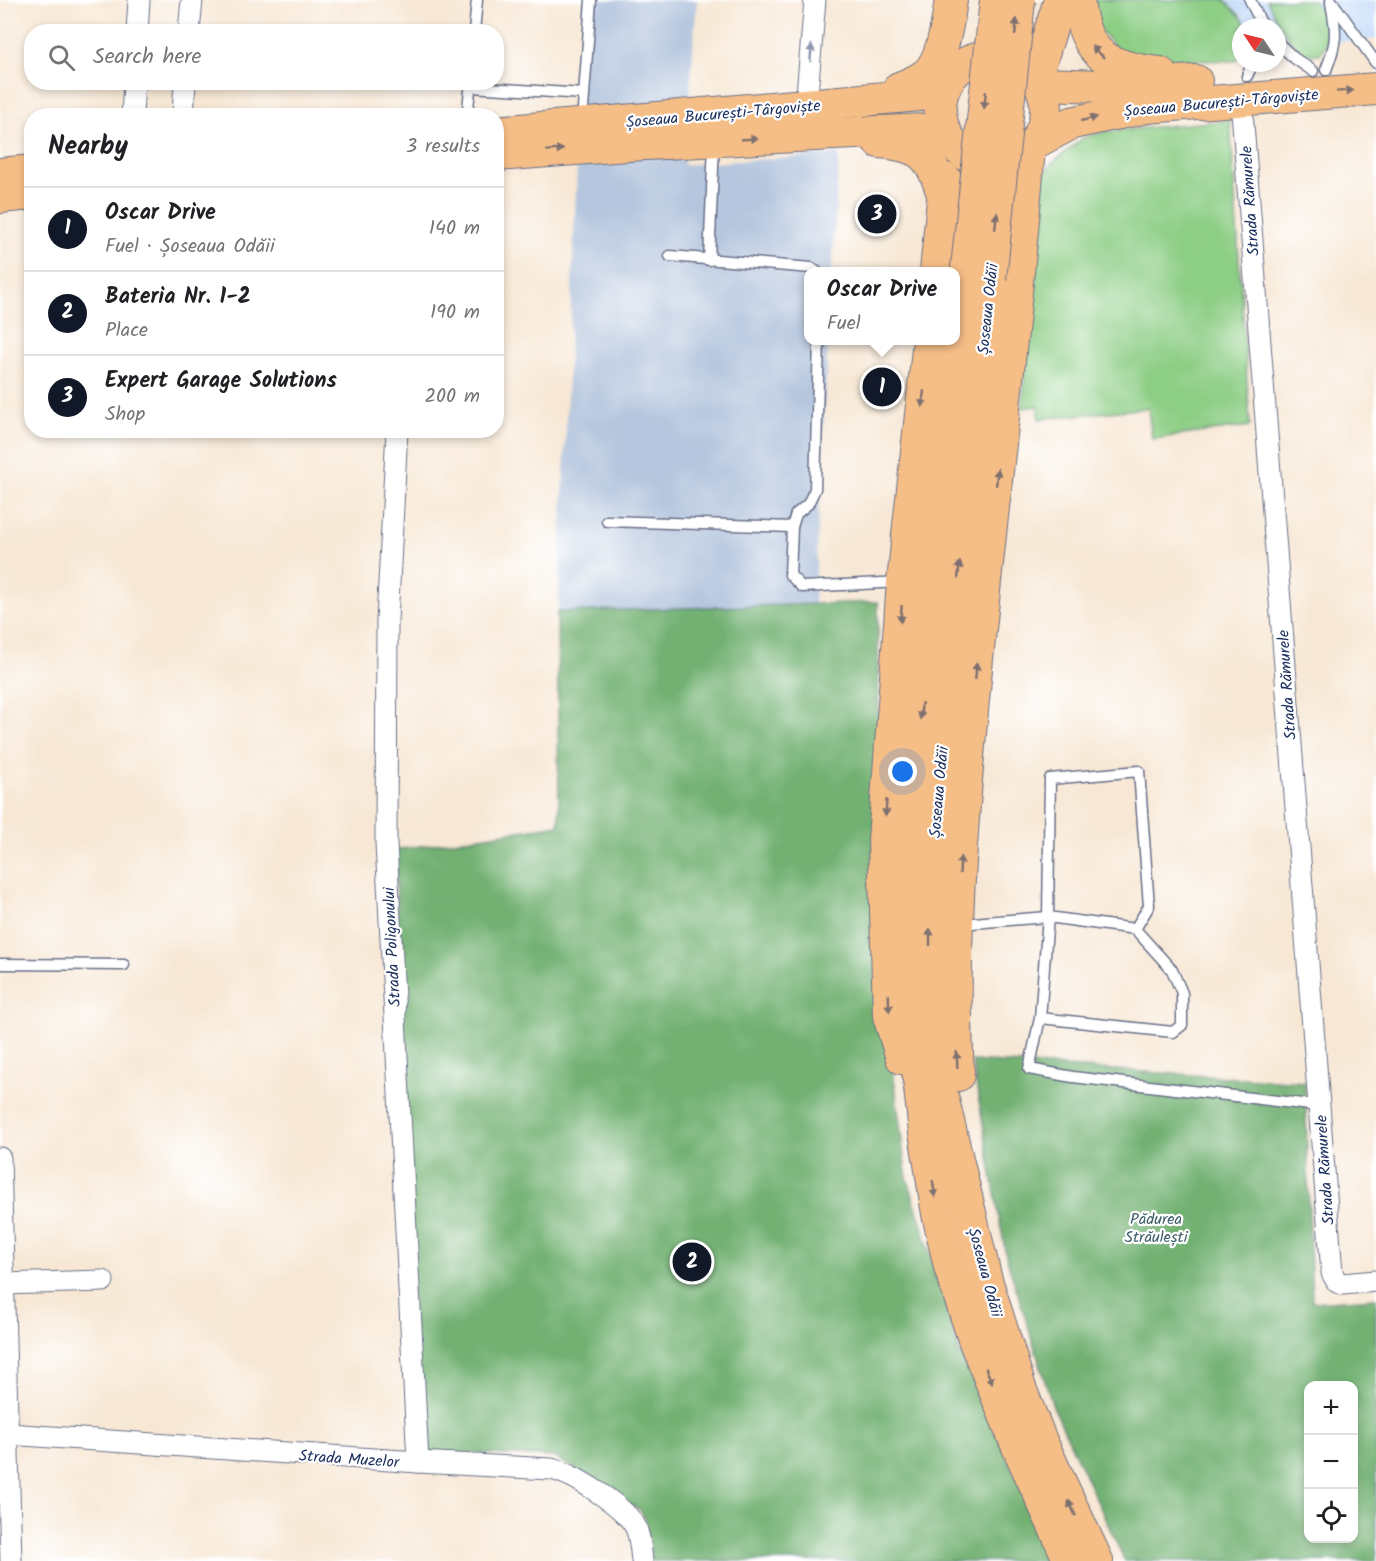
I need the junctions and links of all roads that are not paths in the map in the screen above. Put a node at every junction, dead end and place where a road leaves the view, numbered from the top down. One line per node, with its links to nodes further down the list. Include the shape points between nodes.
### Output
1 (139, 0): 15 (street)
2 (192, 0): 16 (street)
3 (477, 0): 17 (lane)
4 (591, 0): 34 (lane)
5 (815, 0): 30 (street, one-way to 5)
6 (951, 0): 30 (main road, via 946,35 926,75 902,87)
7 (961, 0): 21 (main road)
8 (996, 0): 49 (main road, Șoseaua Odăii, one-way to 49, bridge)
9 (1019, 0): 49 (main road, Șoseaua Odăii, one-way to 9, bridge)
10 (1060, 0): 24 (main road)
11 (1078, 0): 22 (main road, one-way to 11, via 1146,71 1105,58 1085,34)
12 (1250, 0): 14 (lane)
13 (1331, 0): 19 (lane); 20 (lane, via 1335,46)
14 (1259, 18)
15 (138, 24)
16 (190, 24)
17 (475, 24)
18 (1286, 50): 20 (lane)
19 (1376, 65): 20 (main road, Șoseaua București-Târgoviște)
20 (1319, 71): 23 (main road, Șoseaua București-Târgoviște)
21 (949, 79): 24 (main road, via 968,62 988,55 1014,59); 30 (main road, Șoseaua București-Târgoviște, via 921,96); 37 (main road, via 942,93 940,113)
22 (1215, 79): 23 (main road, Șoseaua București-Târgoviște); 24 (main road, Șoseaua București-Târgoviște, via 1102,86)
23 (1247, 79): 25 (main road, Șoseaua București-Târgoviște, one-way to 25); 39 (main road, Șoseaua București-Târgoviște, one-way to 23, via 1072,123); 64 (street, Strada Rămurele)
24 (1039, 80): 39 (main road, via 1047,114)
25 (1376, 89)
26 (134, 90): 31 (street)
27 (185, 90): 32 (street)
28 (470, 90): 33 (lane)
29 (493, 90): 34 (lane)
30 (812, 106): 34 (main road, Șoseaua București-Târgoviște)
31 (132, 108)
32 (183, 108)
33 (468, 108)
34 (583, 110): 35 (main road, Șoseaua București-Târgoviște)
35 (504, 130)
36 (833, 134): 37 (main road, Șoseaua București-Târgoviște, via 926,130); 38 (main road, Șoseaua București-Târgoviște, one-way to 36); 45 (main road, via 913,147 927,158)
37 (947, 136): 39 (main road, via 972,158 987,162 1017,157); 45 (main road)
38 (714, 140): 40 (main road, Șoseaua București-Târgoviște, one-way to 38); 47 (lane)
39 (1033, 145): 59 (main road, one-way to 39, via 979,639)
40 (504, 154)
41 (24, 172): 42 (main road)
42 (0, 174)
43 (24, 194): 44 (main road)
44 (0, 196)
45 (944, 198): 49 (main road)
46 (670, 256): 47 (lane)
47 (709, 260): 48 (lane)
48 (804, 268)
49 (964, 276): 50 (main road, Șoseaua Odăii, one-way to 50); 67 (main road, Șoseaua Odăii, one-way to 49, via 937,1075 929,981)
50 (960, 315)
51 (819, 345): 56 (lane, via 814,489 808,504 796,514)
52 (928, 345): 57 (main road, one-way to 57)
53 (957, 345): 65 (main road, Șoseaua Odăii, one-way to 65, via 908,861 906,965)
54 (398, 438): 72 (street, Strada Poligonului, via 387,621 386,843)
55 (607, 520): 56 (lane)
56 (792, 528): 57 (lane, via 790,575 802,587)
57 (903, 582): 65 (main road, one-way to 65, via 884,840 889,1016)
58 (1048, 918): 59 (lane); 60 (lane); 60 (lane, via 1050,779 1139,771 1149,906); 63 (lane)
59 (957, 924): 67 (main road, one-way to 59, via 956,1043)
60 (1135, 929): 63 (lane, via 1172,970 1182,993 1182,1025 1173,1032)
61 (0, 964): 62 (lane)
62 (124, 965)
63 (1040, 1018): 64 (lane, via 1029,1069)
64 (1319, 1106): 69 (street, Strada Rămurele, via 1332,1273 1343,1284)
65 (925, 1132): 75 (main road, Șoseaua Odăii, one-way to 75, via 950,1267 975,1342)
66 (0, 1158): 70 (street)
67 (964, 1181): 76 (main road, Șoseaua Odăii, one-way to 67, via 1020,1388 985,1276)
68 (103, 1281): 70 (street)
69 (1376, 1281)
70 (2, 1284): 71 (street)
71 (8, 1434): 72 (street, Strada Muzelor); 73 (street)
72 (418, 1462): 74 (street, Strada Muzelor, via 562,1472 630,1518 637,1530)
73 (11, 1561)
74 (642, 1561)
75 (1070, 1561)
76 (1097, 1561)

